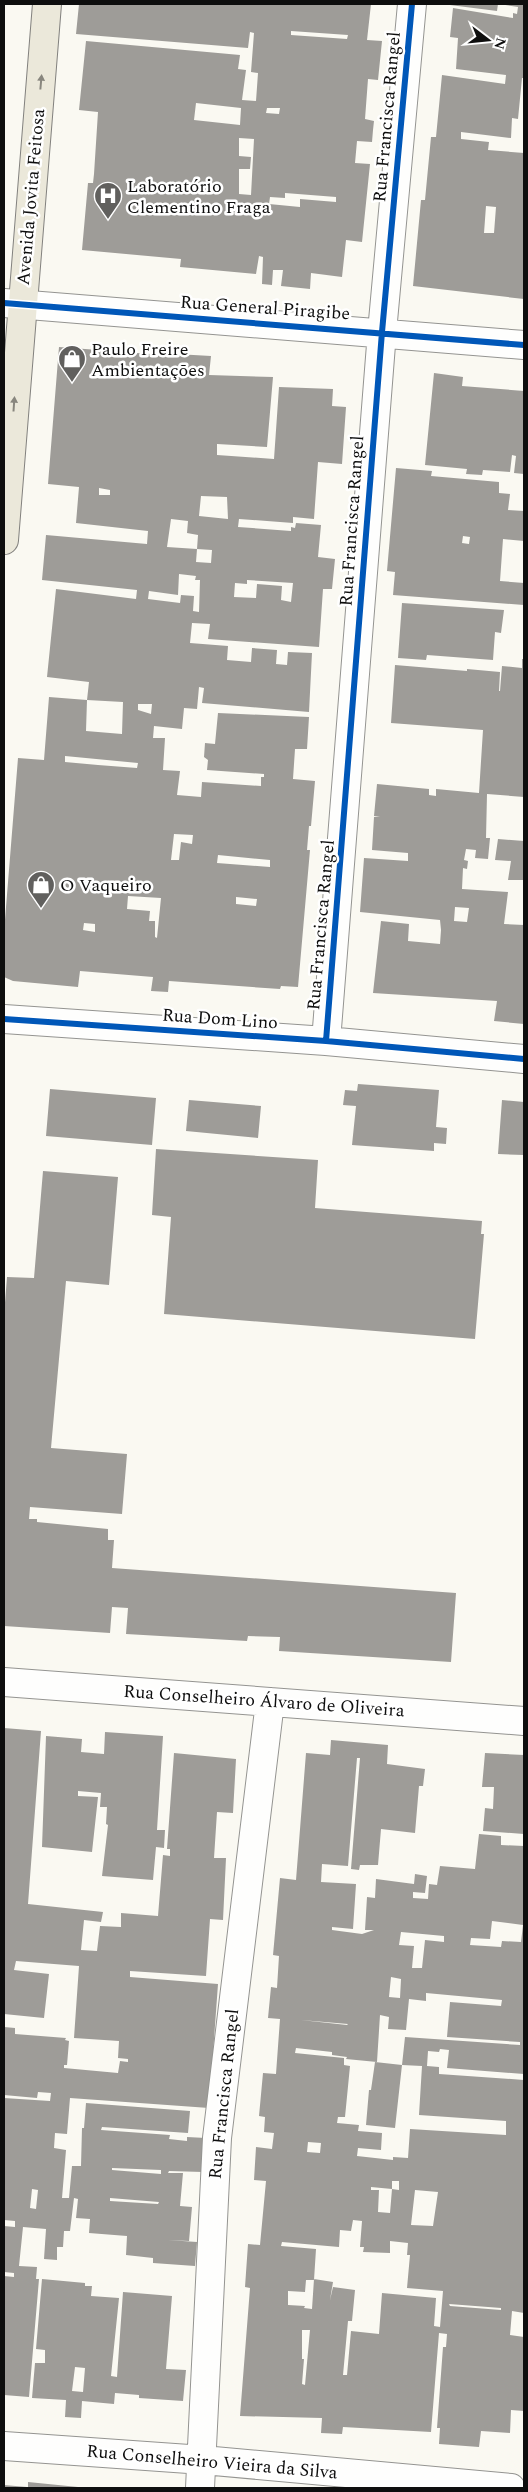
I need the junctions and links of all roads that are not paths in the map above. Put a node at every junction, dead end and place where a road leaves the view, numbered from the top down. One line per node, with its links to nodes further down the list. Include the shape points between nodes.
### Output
1 (47, 4): 3 (main road, Avenida Jovita Feitosa, one-way to 1)
2 (412, 4): 4 (street, Rua Francisca Rangel)
3 (13, 304): 4 (street, Rua General Piragibe); 6 (main road, Avenida Jovita Feitosa, one-way to 3)
4 (382, 332): 5 (street, Rua General Piragibe); 8 (street, Rua Francisca Rangel)
5 (524, 345)
6 (4, 540)
7 (4, 1019): 8 (street, Rua Dom Lino)
8 (326, 1041): 9 (street, Rua Dom Lino)
9 (524, 1059)
10 (4, 1682): 11 (street, Rua Conselheiro Álvaro de Oliveira)
11 (270, 1702): 12 (street, Rua Conselheiro Álvaro de Oliveira); 14 (street, Rua Francisca Rangel, via 217,2138)
12 (524, 1721)
13 (4, 2446): 14 (street, Rua Conselheiro Vieira da Silva)
14 (203, 2460): 15 (street, Rua Francisca Rangel); 16 (street, Rua Conselheiro Vieira da Silva)
15 (200, 2488)
16 (511, 2488)

